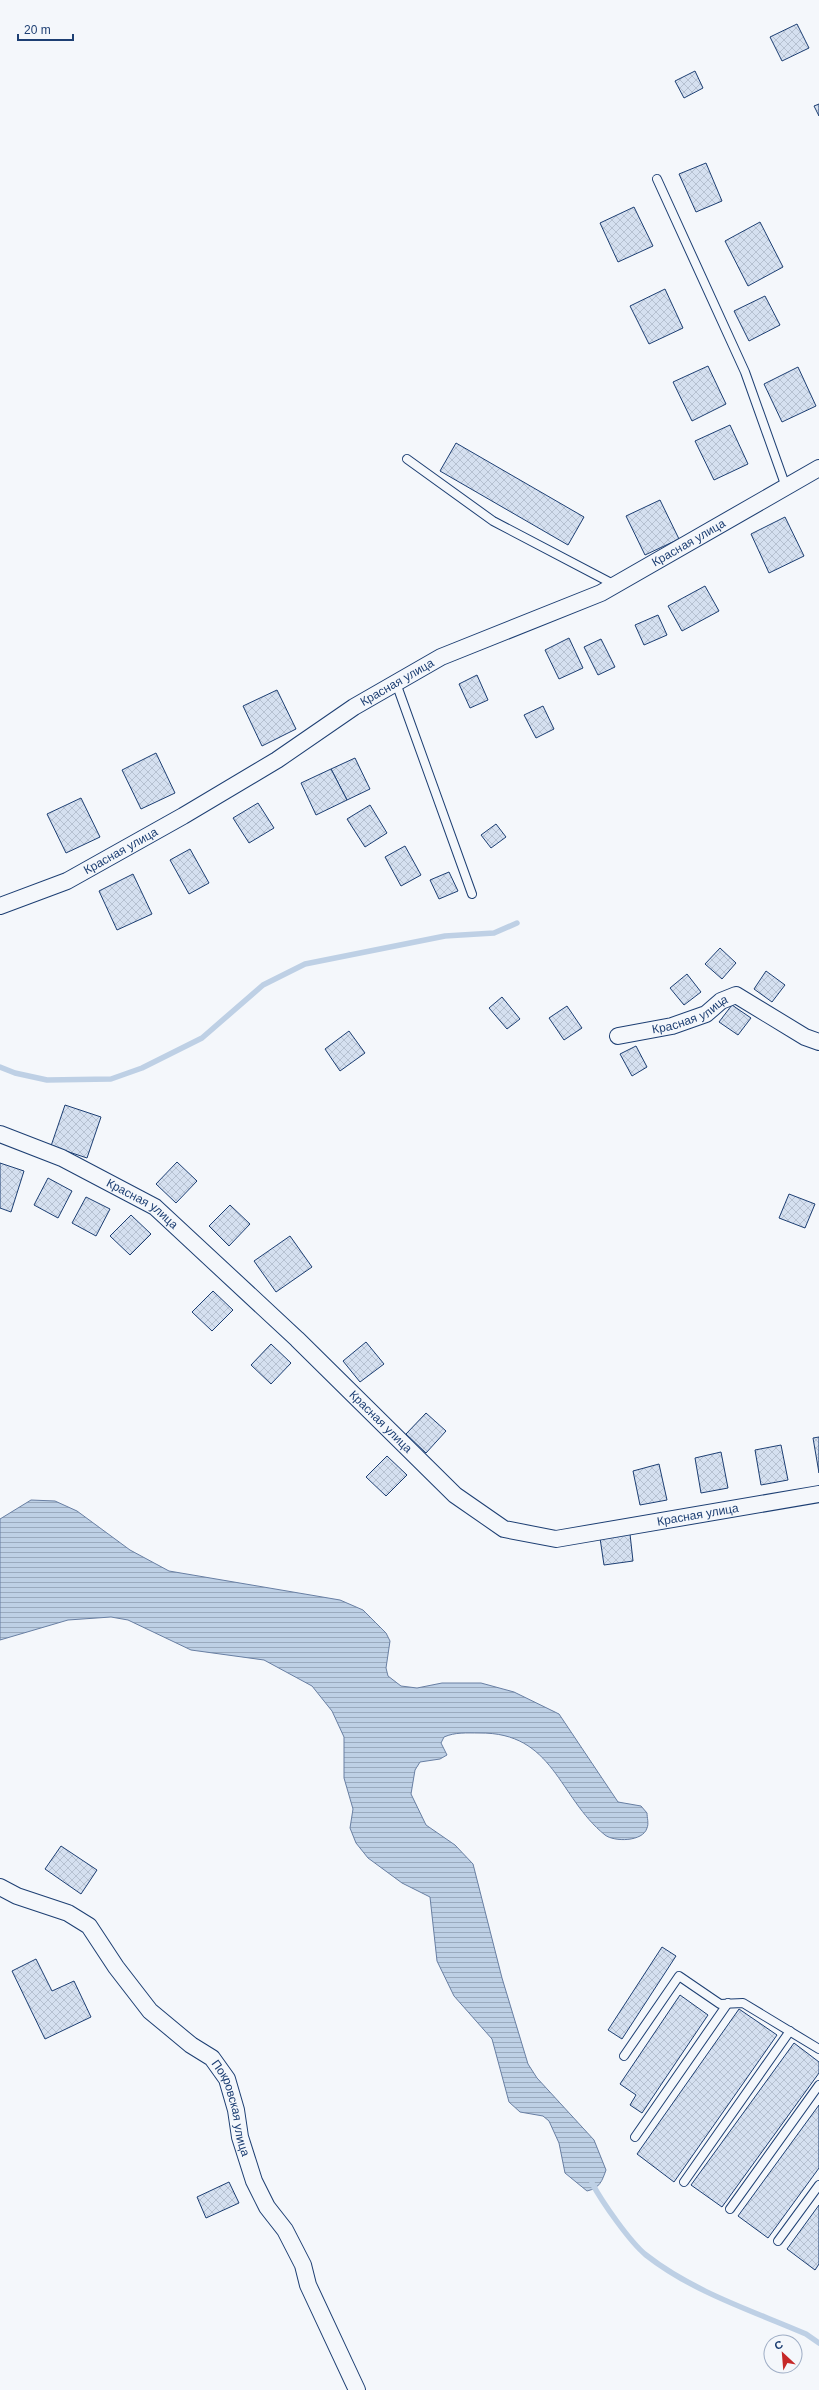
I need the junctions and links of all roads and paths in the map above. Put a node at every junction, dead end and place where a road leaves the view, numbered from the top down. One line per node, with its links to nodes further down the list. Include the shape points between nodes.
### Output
1 (657, 179): 4 (lane, via 745,372)
2 (407, 459): 5 (lane, via 493,521)
3 (819, 468): 4 (street, Красная улица)
4 (786, 487): 5 (street, Красная улица)
5 (615, 585): 6 (street, Красная улица, via 601,593 441,657)
6 (396, 683): 7 (lane); 8 (street, Красная улица, via 354,707 277,760 183,816 67,880)
7 (472, 894)
8 (0, 906)
9 (618, 1036): 10 (street, Красная улица, via 672,1026 706,1014 721,1001 736,995 805,1037)
10 (819, 1042)
11 (0, 1134): 12 (street, Красная улица, via 62,1158 155,1207 292,1334 455,1495 504,1529 556,1539)
12 (819, 1494)
13 (0, 1887): 24 (street, Покровская улица, via 17,1896 68,1914 89,1926 150,2011 216,2063 227,2079 236,2110 240,2138 254,2180 299,2258 308,2285)
14 (728, 2004): 15 (lane, via 744,2002); 17 (lane, via 720,2004 679,1976); 19 (lane)
15 (790, 2031): 16 (lane); 20 (lane)
16 (819, 2049)
17 (624, 2056)
18 (819, 2084): 22 (lane)
19 (635, 2137)
20 (684, 2182)
21 (819, 2185): 23 (lane)
22 (730, 2209)
23 (778, 2241)
24 (357, 2390)

